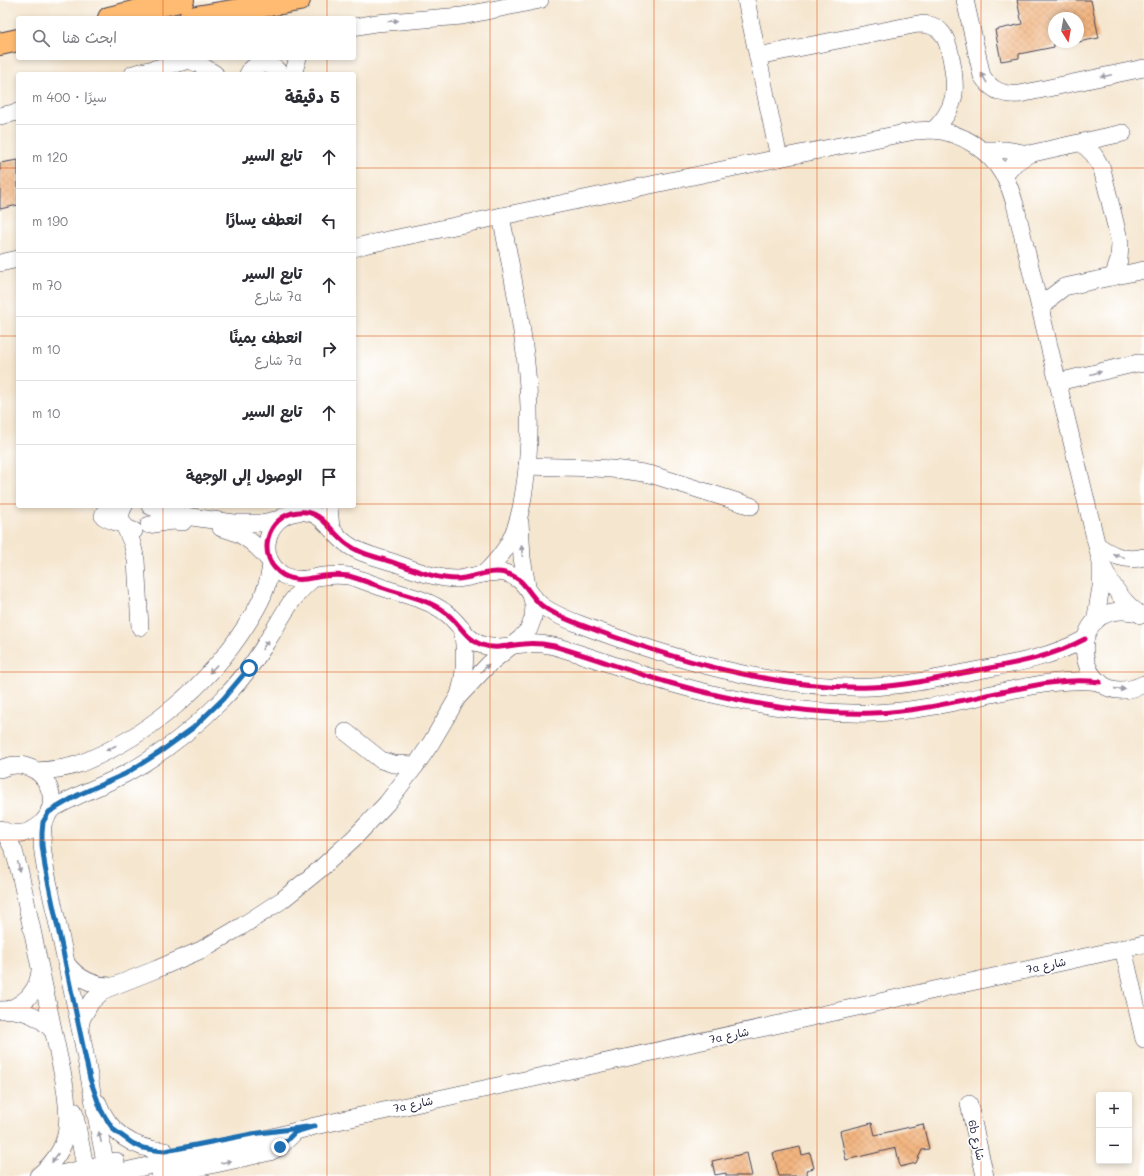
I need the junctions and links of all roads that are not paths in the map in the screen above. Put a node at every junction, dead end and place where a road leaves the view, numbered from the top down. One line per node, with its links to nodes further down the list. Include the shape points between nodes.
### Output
1 (184, 0): 6 (main road)
2 (299, 0): 7 (main road)
3 (540, 0): 8 (street, one-way to 3, via 462,16)
4 (746, 0): 9 (street)
5 (965, 0): 13 (street, one-way to 5, via 1020,94 1002,93 994,89 982,76)
6 (117, 16)
7 (202, 16)
8 (356, 27)
9 (758, 56): 21 (street, via 918,24 936,27 947,43 955,90 950,110); 25 (street)
10 (190, 60): 14 (street)
11 (195, 60): 15 (street)
12 (297, 60): 18 (street)
13 (1144, 68)
14 (141, 72)
15 (212, 72)
16 (250, 72): 17 (street, via 263,64 270,65)
17 (279, 72)
18 (294, 72)
19 (16, 112): 20 (street)
20 (0, 116)
21 (934, 130): 23 (street, via 952,134); 25 (street, via 914,131)
22 (1082, 142): 24 (street); 26 (street); 26 (street, via 1117,135 1104,152)
23 (982, 150): 24 (street, via 1006,150); 27 (street)
24 (1029, 154): 27 (street, via 1015,163)
25 (779, 158): 28 (street)
26 (1102, 169): 29 (street)
27 (1004, 176): 34 (street, via 1012,191)
28 (501, 216): 30 (street); 40 (street, via 526,354 530,406)
29 (1120, 243): 33 (street, via 1129,258); 35 (street, via 1119,260)
30 (357, 246)
31 (16, 259): 32 (street)
32 (0, 263)
33 (1143, 270): 35 (street)
34 (1033, 276): 36 (street, via 1048,284); 37 (street)
35 (1113, 276): 36 (street)
36 (1064, 287): 37 (street, via 1051,297)
37 (1041, 310): 39 (street)
38 (1144, 364): 39 (street, one-way to 38, via 1133,364)
39 (1058, 382): 52 (street)
40 (528, 466): 41 (street, via 640,472); 47 (street)
41 (751, 506)
42 (123, 508): 49 (street, via 120,514)
43 (150, 508): 50 (street, via 152,515)
44 (155, 508): 48 (street)
45 (329, 508): 51 (street)
46 (287, 513): 48 (street, via 261,523); 51 (street, via 308,512 317,515); 55 (street, via 274,525 268,538 267,551)
47 (520, 516): 57 (street, via 506,548); 59 (street, one-way to 47, via 522,558)
48 (203, 522): 50 (street, via 172,521); 55 (street, via 241,535)
49 (124, 526): 50 (street, via 138,532); 54 (street)
50 (148, 527): 54 (street)
51 (331, 529): 57 (street, via 355,549 435,576 460,579)
52 (1097, 545): 53 (street, one-way to 52, via 1122,558); 56 (street)
53 (1144, 558)
54 (136, 560): 62 (street)
55 (270, 561): 58 (street, via 277,571 295,580); 72 (street, one-way to 72, via 268,586 240,636 219,663 174,707 141,732 111,749 69,767)
56 (1101, 563): 60 (street, via 1113,586); 61 (street, via 1101,587)
57 (484, 574): 59 (street, via 507,573 518,578)
58 (314, 578): 63 (street, via 333,575 351,577 426,602 446,612); 73 (street, one-way to 58, via 78,795 125,774 193,728 223,699 249,668 295,596)
59 (529, 591): 64 (street, via 542,605 565,618 652,650 744,674 817,685 873,687 928,680 1045,656); 65 (street, via 534,606 533,618 529,629)
60 (1141, 615): 61 (street, via 1115,611)
61 (1095, 622): 64 (street)
62 (140, 627)
63 (462, 630): 65 (street, via 479,644 501,648); 68 (street, via 465,670)
64 (1085, 639): 66 (street, via 1083,652 1086,664)
65 (512, 646): 66 (street, via 554,646 704,692 785,707 844,713 903,711 1053,682); 68 (street, one-way to 65, via 489,664)
66 (1100, 682): 67 (street, one-way to 67, via 1110,688 1122,690)
67 (1144, 684)
68 (458, 697): 70 (street)
69 (346, 732): 70 (street, via 382,760)
70 (416, 765): 79 (street, via 354,838 282,900 201,950)
71 (0, 769): 72 (street, via 18,764)
72 (37, 771): 73 (street, via 50,789 52,800)
73 (46, 817): 74 (street, via 35,828 25,833 15,834); 77 (street, via 42,833 43,856)
74 (2, 830): 78 (street, one-way to 78, via 18,862)
75 (1144, 944): 76 (street, 7a شارع)
76 (1123, 948): 82 (street); 87 (street, 7a شارع)
77 (66, 963): 79 (street, via 78,977 86,981); 81 (street)
78 (40, 969): 80 (street, via 32,994 26,1001); 83 (street)
79 (112, 986): 81 (street, via 91,1002)
80 (5, 1010): 83 (street, via 18,1010 34,1016)
81 (80, 1027): 84 (street)
82 (1143, 1029)
83 (53, 1031): 85 (street)
84 (90, 1079): 89 (street, via 101,1110 114,1130 143,1148); 91 (street, one-way to 84)
85 (64, 1081): 90 (street, via 75,1114); 92 (street, one-way to 92, via 69,1115 65,1139 54,1160)
86 (968, 1104): 95 (street, 6b شارع)
87 (315, 1126): 88 (street, 7a شارع); 89 (street, 7a شارع, via 252,1134)
88 (295, 1132): 91 (street, 7a شارع); 94 (street, one-way to 88, via 270,1152 284,1144)
89 (165, 1151): 91 (street, 7a شارع)
90 (86, 1172): 91 (street, 7a شارع); 93 (street, 7a شارع)
91 (105, 1172)
92 (38, 1176)
93 (52, 1176)
94 (160, 1176)
95 (985, 1176)

